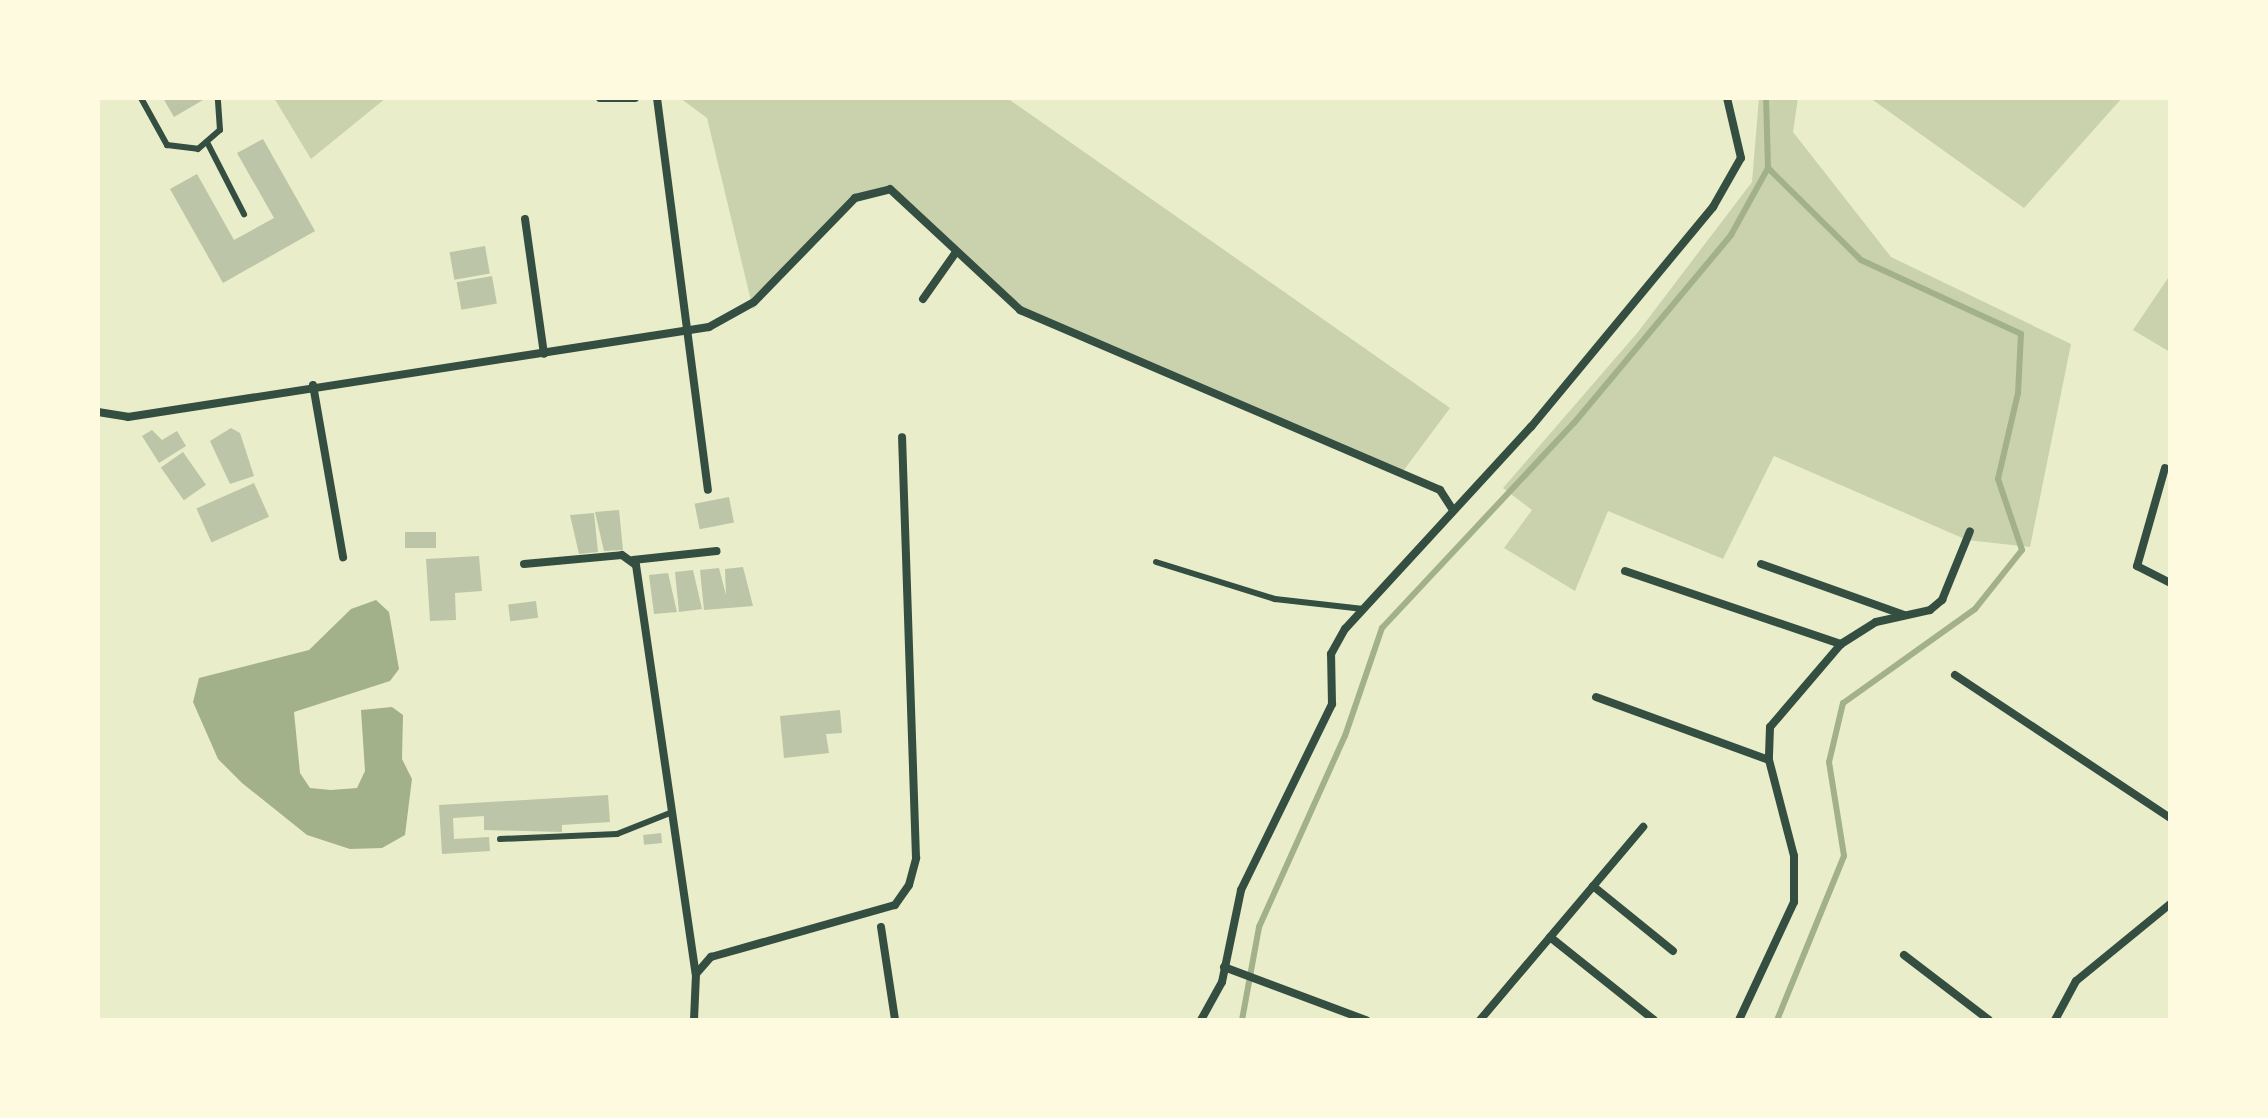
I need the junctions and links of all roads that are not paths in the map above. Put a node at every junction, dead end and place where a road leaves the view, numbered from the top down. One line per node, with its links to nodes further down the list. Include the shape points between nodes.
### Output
1 (141, 98): 7 (lane, via 167,145)
2 (218, 98): 7 (lane, via 220,130)
3 (600, 98): 4 (street)
4 (635, 98)
5 (657, 98): 12 (street)
6 (1727, 98): 19 (street, via 1741,158 1713,207 1631,313)
7 (208, 144): 8 (lane)
8 (244, 214)
9 (525, 219): 13 (street)
10 (956, 252): 11 (street); 12 (street, via 917,207 890,189 855,198 754,302); 19 (street, via 1020,310 1440,490)
11 (923, 299)
12 (686, 333): 13 (street); 18 (street)
13 (544, 354): 14 (street)
14 (313, 385): 15 (street, via 128,417); 22 (street)
15 (98, 412)
16 (902, 437): 46 (street, via 916,858 909,885 895,905 711,957)
17 (2165, 468): 28 (street, via 2137,566)
18 (708, 490)
19 (1453, 510): 29 (street)
20 (1970, 531): 30 (street, via 1942,600)
21 (717, 551): 23 (street)
22 (343, 557)
23 (633, 560): 25 (street); 35 (street)
24 (1156, 562): 29 (lane, via 1275,599)
25 (524, 564)
26 (1761, 564): 30 (street)
27 (1625, 571): 31 (street)
28 (2170, 583)
29 (1363, 609): 45 (street, via 1331,654 1337,678 1332,704 1241,890)
30 (1907, 616): 31 (street, via 1876,622)
31 (1841, 644): 34 (street, via 1770,727)
32 (1955, 675): 36 (street)
33 (1596, 697): 34 (street)
34 (1769, 760): 53 (street, via 1794,856 1794,902)
35 (670, 813): 38 (lane, via 617,834); 46 (street)
36 (2170, 818)
37 (1643, 827): 39 (street)
38 (500, 839)
39 (1593, 886): 42 (street); 43 (street)
40 (2170, 904): 55 (street, via 2076,981)
41 (881, 927): 48 (street)
42 (1550, 937): 51 (street); 52 (street)
43 (1673, 951)
44 (1904, 955): 54 (street)
45 (1224, 967): 49 (street); 50 (street)
46 (696, 974): 47 (street)
47 (694, 1020)
48 (895, 1020)
49 (1201, 1020)
50 (1366, 1020)
51 (1480, 1020)
52 (1654, 1020)
53 (1739, 1020)
54 (1989, 1020)
55 (2055, 1020)

